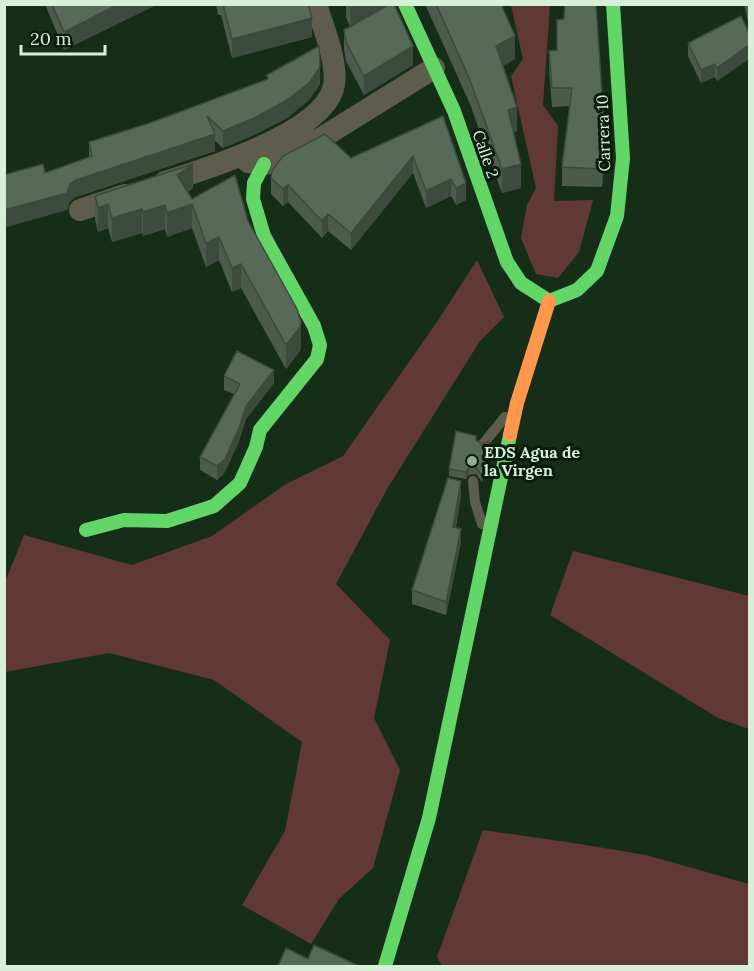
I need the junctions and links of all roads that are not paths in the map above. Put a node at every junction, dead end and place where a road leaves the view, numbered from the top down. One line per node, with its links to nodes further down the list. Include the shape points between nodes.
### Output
1 (316, 4): 5 (street, via 335,72 333,90 323,106 305,122)
2 (405, 4): 4 (street, Calle 2)
3 (613, 4): 8 (street, Carrera 10, via 623,158 616,216 597,271 577,290)
4 (434, 68): 6 (street, via 323,137); 8 (street, Calle 2, via 454,111 507,262 521,283)
5 (230, 160): 6 (street); 7 (street)
6 (264, 164): 12 (street, via 254,183 253,199 264,236 314,326 320,345 317,359 260,430 240,483 214,506 167,521 124,520)
7 (80, 210)
8 (549, 301): 9 (street)
9 (517, 403): 10 (lane); 13 (street)
10 (483, 444)
11 (473, 481): 13 (lane)
12 (86, 530)
13 (488, 543): 14 (street, via 429,818)
14 (387, 961)

